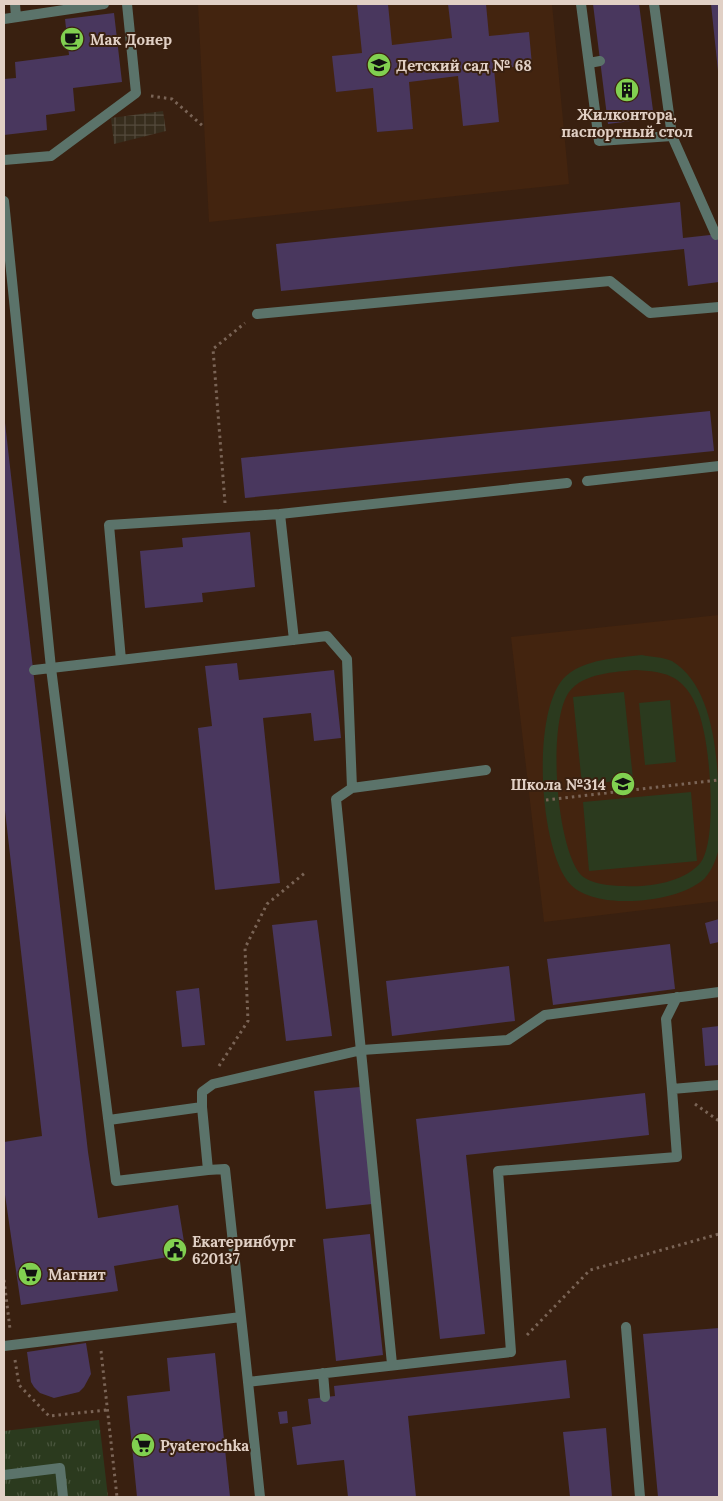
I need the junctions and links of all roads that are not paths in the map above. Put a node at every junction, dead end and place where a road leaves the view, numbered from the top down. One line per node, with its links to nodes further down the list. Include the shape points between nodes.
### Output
1 (15, 4): 6 (lane)
2 (104, 4): 6 (lane)
3 (127, 4): 11 (lane, via 136,93 51,156)
4 (581, 4): 9 (lane)
5 (654, 4): 10 (lane)
6 (16, 17): 7 (lane)
7 (4, 19)
8 (600, 61): 9 (lane)
9 (589, 62): 10 (lane, via 599,141)
10 (672, 136): 13 (lane)
11 (4, 160)
12 (4, 202): 22 (lane)
13 (716, 235)
14 (719, 307): 15 (lane, via 650,313 610,281)
15 (257, 314)
16 (719, 466): 17 (lane)
17 (587, 480)
18 (567, 483): 19 (lane)
19 (280, 514): 20 (lane); 21 (lane, via 109,526)
20 (294, 640): 21 (lane); 25 (lane, via 327,636 347,659)
21 (121, 660): 22 (lane)
22 (51, 668): 23 (lane); 32 (lane)
23 (34, 670)
24 (486, 770): 25 (lane)
25 (352, 788): 28 (lane, via 336,799)
26 (719, 992): 27 (lane)
27 (677, 997): 28 (lane, via 545,1015 508,1040); 30 (lane, via 666,1019)
28 (362, 1050): 31 (lane, via 213,1084 202,1092); 37 (lane)
29 (719, 1085): 30 (lane)
30 (672, 1089): 37 (lane, via 677,1157 498,1171 511,1352)
31 (202, 1107): 32 (lane); 33 (lane)
32 (109, 1120): 33 (lane, via 116,1181)
33 (208, 1170): 34 (lane, via 225,1169)
34 (241, 1317): 36 (lane); 39 (lane)
35 (626, 1327): 44 (lane)
36 (8, 1345)
37 (392, 1364): 38 (lane)
38 (322, 1372): 39 (lane); 40 (lane)
39 (248, 1382): 43 (lane)
40 (325, 1397)
41 (4, 1475): 42 (lane, via 60,1468)
42 (63, 1497)
43 (260, 1497)
44 (640, 1497)

